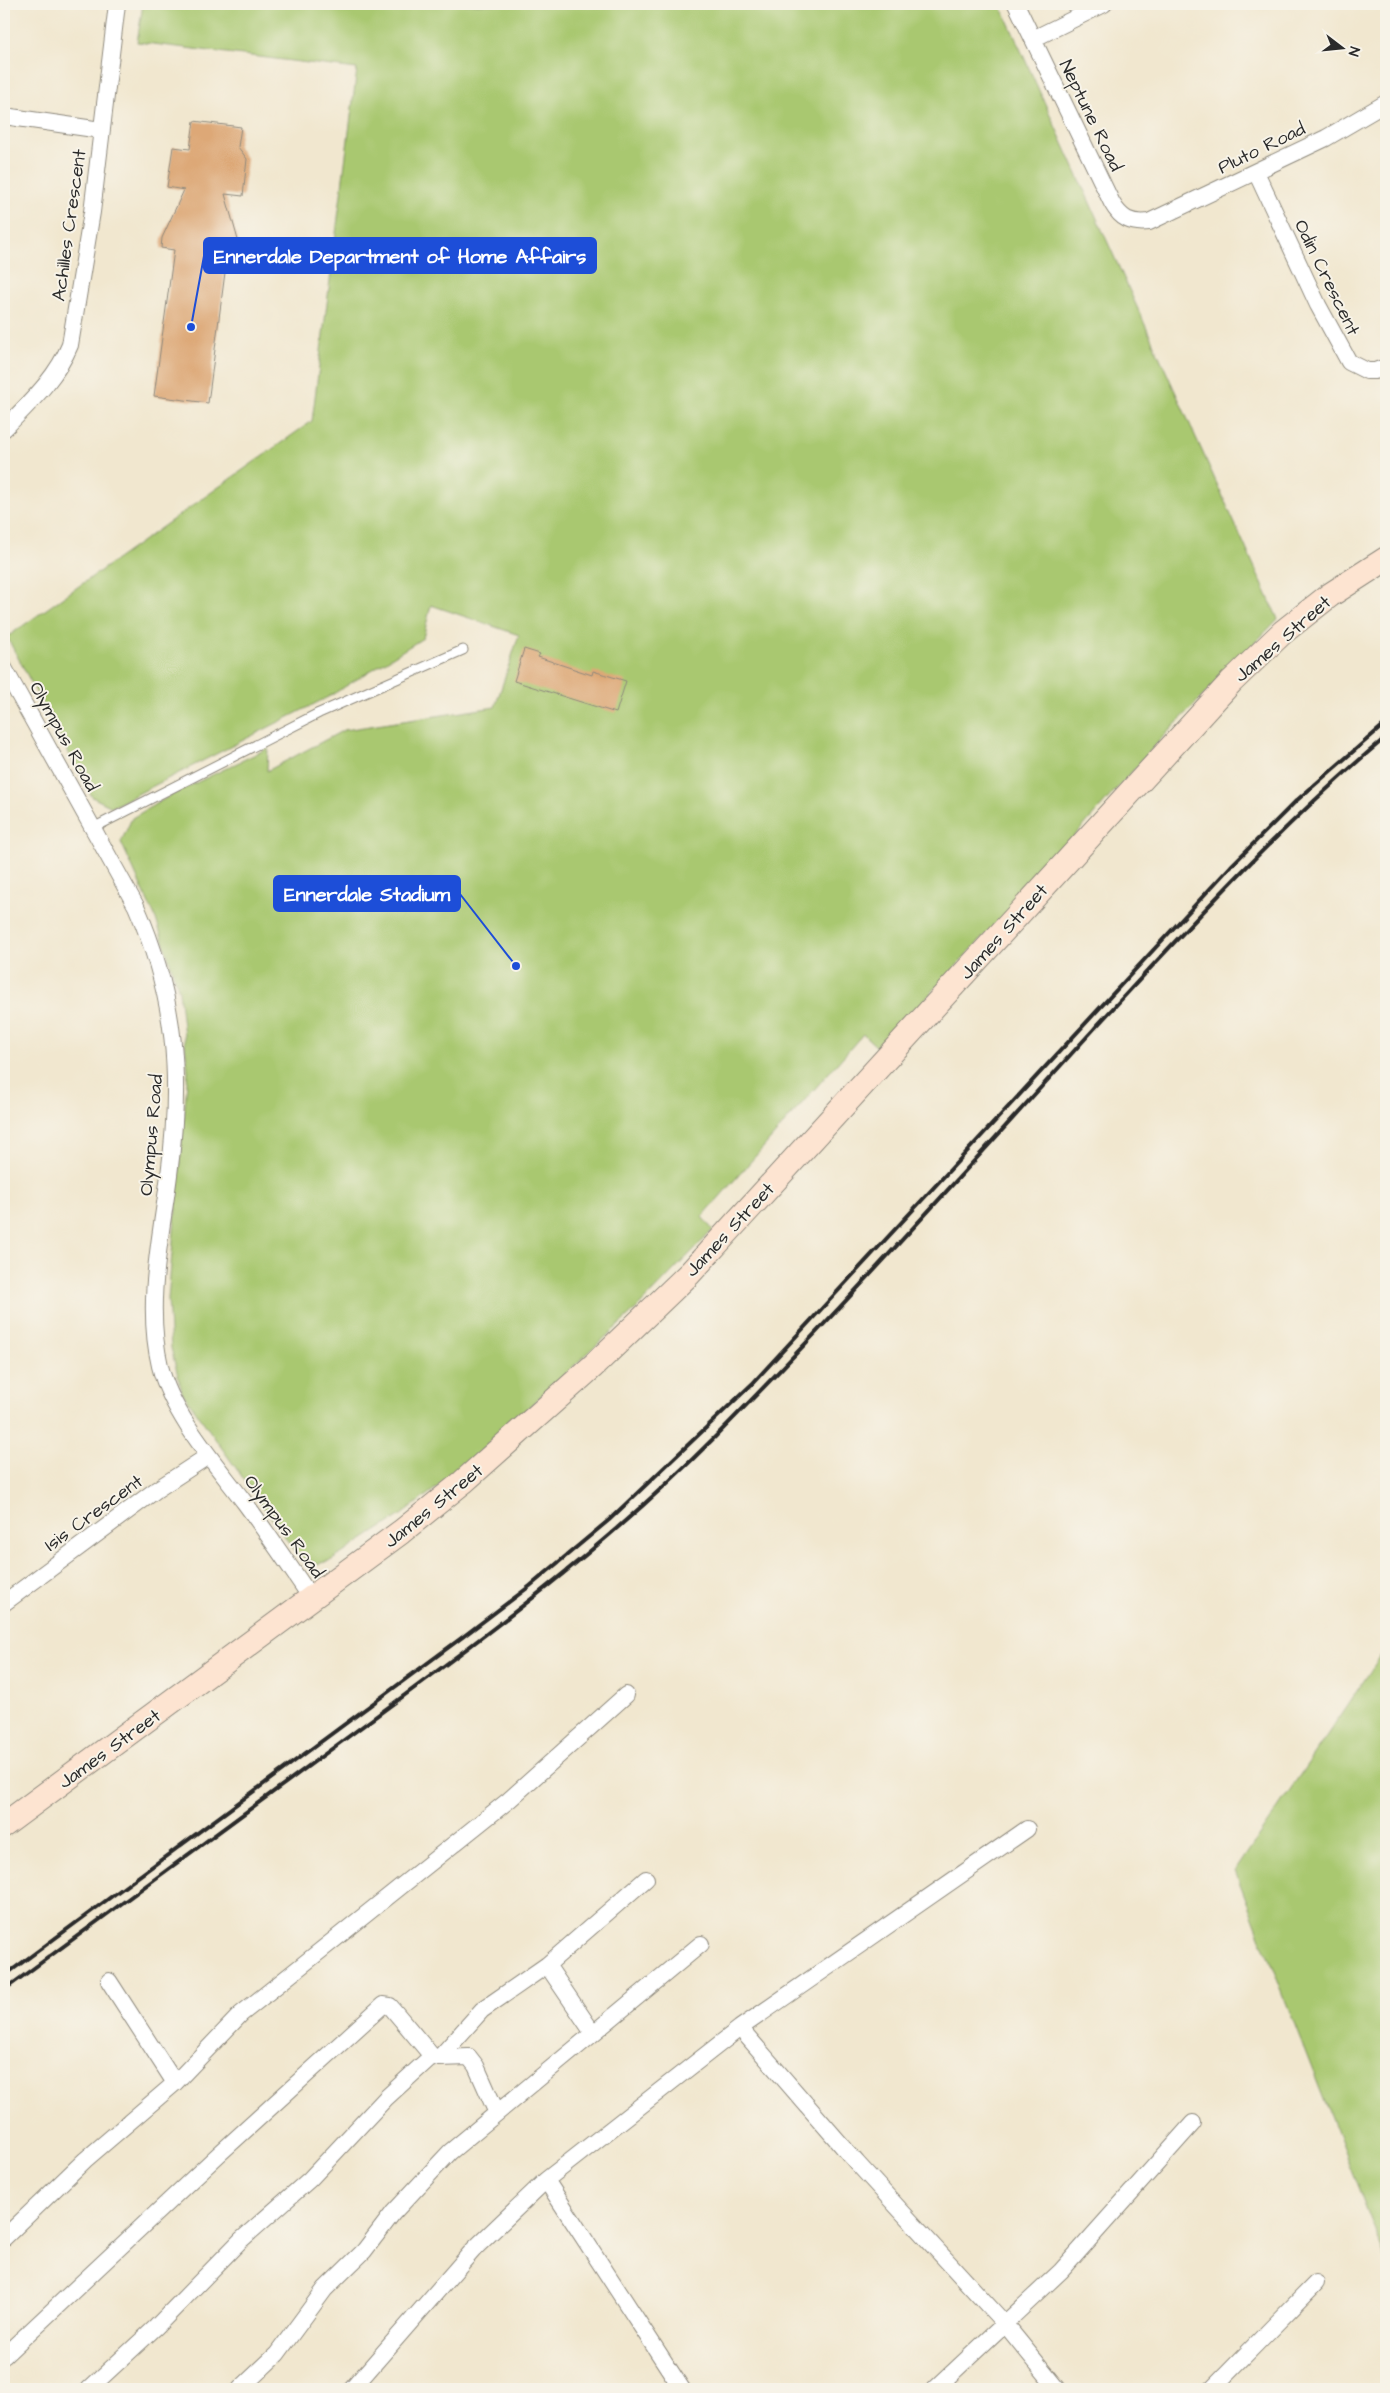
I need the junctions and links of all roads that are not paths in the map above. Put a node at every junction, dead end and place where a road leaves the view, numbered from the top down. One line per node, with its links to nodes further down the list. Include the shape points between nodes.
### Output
1 (117, 4): 7 (street, Achilles Crescent)
2 (1016, 4): 4 (street, Neptune Road)
3 (1104, 4): 4 (street)
4 (1033, 39): 9 (street, Neptune Road, via 1116,210 1130,222)
5 (1386, 103): 8 (street, Pluto Road, via 1326,138)
6 (4, 116): 7 (street)
7 (101, 130): 11 (street, Achilles Crescent, via 70,345 47,384)
8 (1256, 172): 9 (street, Pluto Road); 10 (street, Odin Crescent, via 1318,305 1349,362 1366,371)
9 (1149, 222)
10 (1386, 367)
11 (4, 429)
12 (1386, 559): 17 (street, James Street, via 1330,595 1283,632 1231,682 690,1273 464,1482)
13 (463, 650): 15 (lane, via 319,713)
14 (4, 668): 15 (street, Olympus Road)
15 (93, 828): 16 (street, Olympus Road, via 136,906 150,939 171,1021 177,1106 153,1303 155,1336 160,1366 171,1396)
16 (208, 1456): 17 (street, Olympus Road); 18 (street, Isis Crescent, via 156,1490)
17 (312, 1599): 20 (street, James Street)
18 (4, 1602)
19 (626, 1694): 29 (street, via 509,1800 241,2014)
20 (4, 1826)
21 (1027, 1829): 26 (street)
22 (646, 1879): 24 (street)
23 (701, 1944): 27 (street)
24 (547, 1965): 27 (street); 28 (street, via 482,2010)
25 (109, 1981): 29 (street)
26 (740, 2028): 32 (street); 35 (street, via 857,2163)
27 (593, 2033): 30 (street)
28 (435, 2057): 30 (street, via 469,2057); 36 (street, via 390,2006 380,2006); 37 (street, via 386,2098 310,2179 241,2240 156,2327)
29 (175, 2084): 33 (street, via 85,2160)
30 (496, 2111): 38 (street, via 450,2152 364,2251 325,2289 277,2354)
31 (1193, 2123): 35 (street, via 1061,2271)
32 (546, 2180): 39 (street, via 474,2249); 40 (street)
33 (4, 2238)
34 (1316, 2284): 43 (street)
35 (1005, 2324): 41 (street); 42 (street)
36 (4, 2356)
37 (89, 2389)
38 (240, 2389)
39 (352, 2389)
40 (682, 2389)
41 (935, 2389)
42 (1058, 2389)
43 (1212, 2389)

